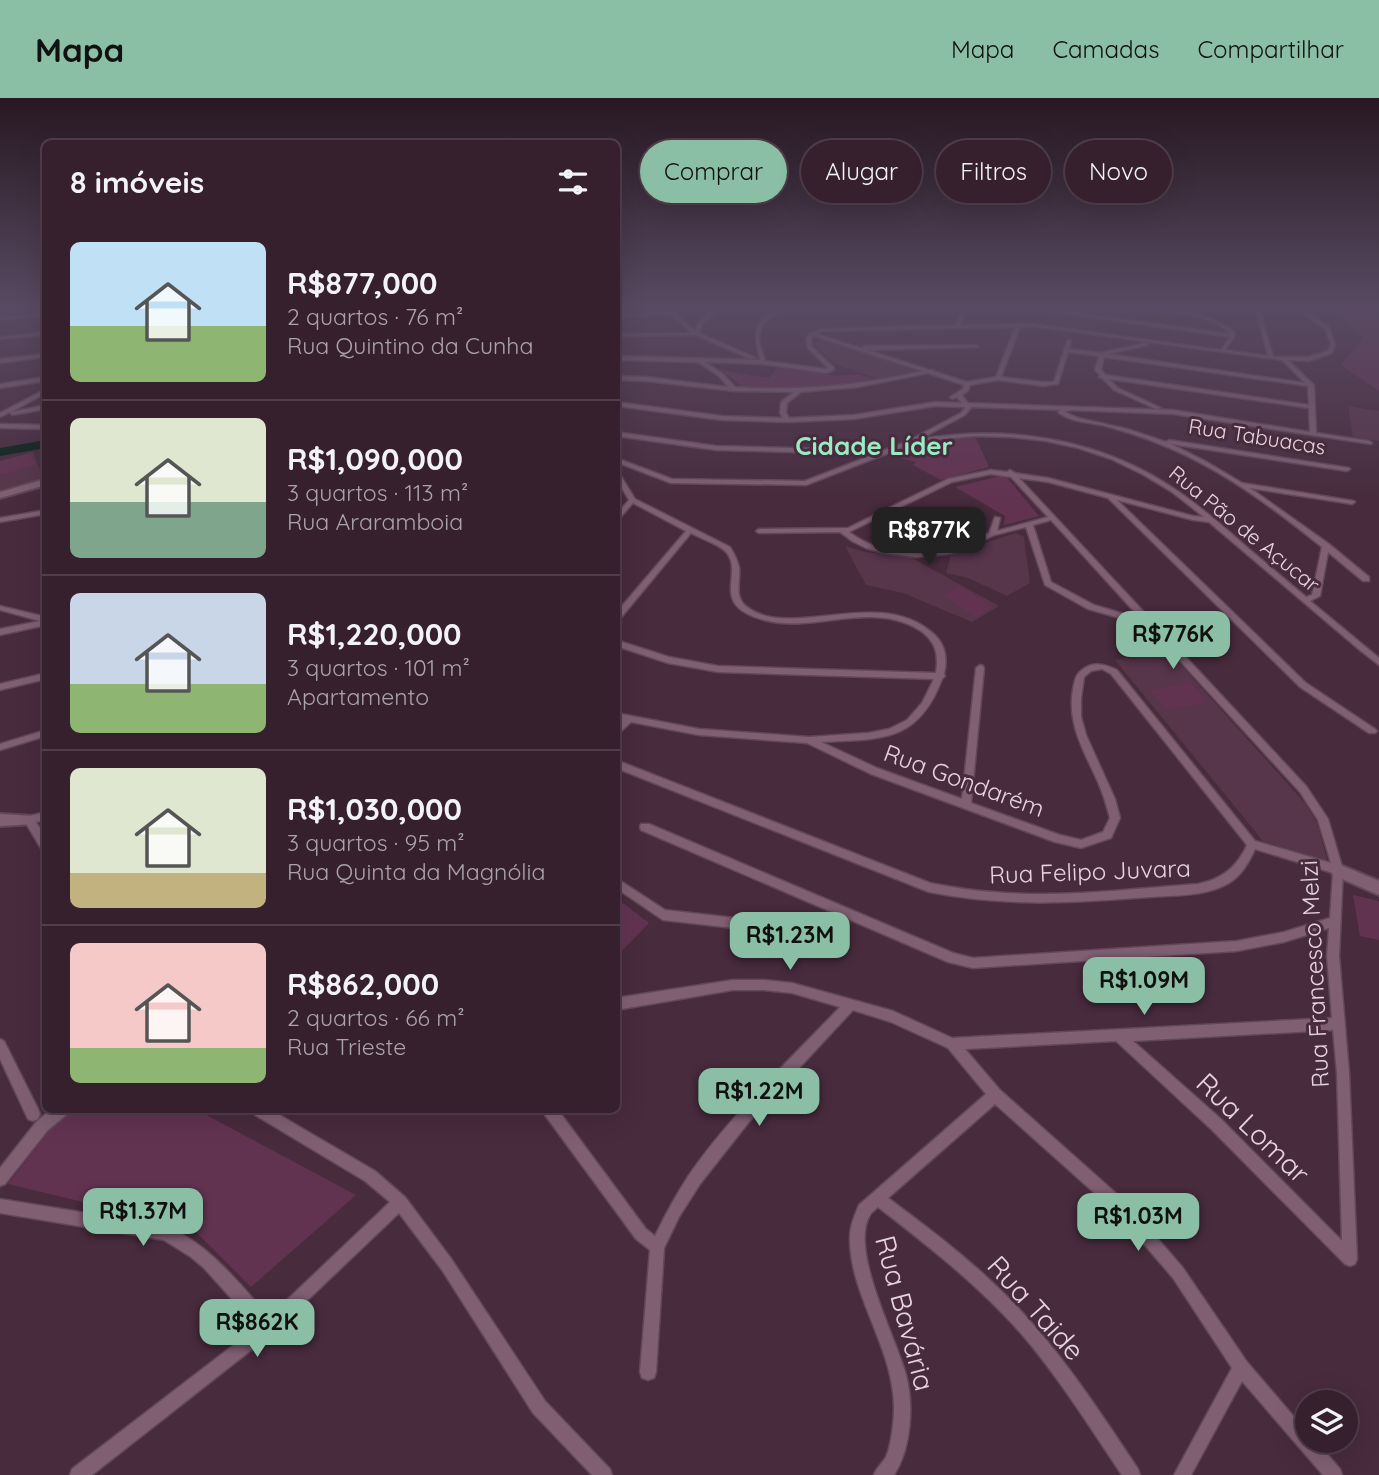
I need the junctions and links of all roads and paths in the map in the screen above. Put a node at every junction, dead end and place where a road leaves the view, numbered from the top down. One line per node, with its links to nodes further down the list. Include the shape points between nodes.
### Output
1 (716, 371): 16 (street)
2 (930, 371): 17 (street, via 862,386)
3 (931, 371): 13 (street)
4 (1001, 371): 11 (street)
5 (1060, 371): 11 (street, via 1056,383)
6 (1100, 371): 9 (street)
7 (1218, 371): 14 (street)
8 (1297, 371): 14 (street)
9 (1101, 376): 25 (street); 27 (street, via 1126,395)
10 (620, 378): 16 (street)
11 (998, 378): 13 (street)
12 (42, 380): 15 (street)
13 (967, 384): 19 (street)
14 (1311, 385): 25 (street)
15 (0, 386)
16 (733, 389): 17 (street)
17 (800, 390): 30 (street, via 784,402)
18 (42, 393): 20 (street)
19 (959, 394): 21 (street); 23 (street)
20 (31, 400): 24 (street); 29 (street)
21 (935, 404): 23 (street); 30 (street, via 832,419)
22 (620, 405): 30 (street)
23 (966, 405): 28 (street); 36 (street, via 963,414)
24 (42, 406)
25 (1311, 407): 33 (street)
26 (42, 408): 29 (street)
27 (1173, 412): 28 (street); 33 (street)
28 (1079, 414): 35 (street)
29 (0, 415)
30 (788, 420)
31 (0, 426): 32 (street)
32 (42, 427)
33 (1313, 434): 37 (street)
34 (620, 435): 38 (street, via 716,448)
35 (1162, 442): 40 (street, Rua Tabuacas); 44 (street)
36 (908, 443): 38 (street); 54 (street, Rua Pão de Açucar, via 982,433 1072,446 1148,475)
37 (1369, 443)
38 (880, 453): 39 (street, via 816,480 782,485 671,481)
39 (620, 462)
40 (1348, 469)
41 (1010, 472): 46 (street); 52 (street, Rua Francesco Melzi); 58 (street, via 979,473 950,481)
42 (620, 480): 47 (street)
43 (42, 483): 45 (street)
44 (1241, 485): 48 (street); 60 (street)
45 (0, 495)
46 (1110, 498): 54 (street); 78 (street, via 1303,685)
47 (632, 500): 50 (street); 56 (street)
48 (1352, 502)
49 (42, 513): 53 (street)
50 (620, 514)
51 (997, 518): 59 (street)
52 (1051, 518): 55 (street); 67 (street, Rua Francesco Melzi)
53 (0, 520)
54 (1209, 520): 62 (street, Rua Pão de Açucar)
55 (1029, 524): 59 (street); 67 (street, via 1048,583 1091,607)
56 (691, 530): 64 (street); 72 (street, via 734,557 738,572 733,596 742,609 763,618 855,613 902,619 929,634 939,646 944,657)
57 (759, 531): 58 (street)
58 (843, 531): 59 (street, via 870,548 924,553 958,549)
59 (992, 534)
60 (1325, 546): 61 (street); 62 (street, via 1316,596)
61 (1366, 579)
62 (1304, 600): 70 (street, Rua Pão de Açucar)
63 (0, 608): 65 (street)
64 (620, 613)
65 (42, 620)
66 (42, 622): 68 (street)
67 (1150, 624): 90 (street, Rua Francesco Melzi, via 1317,806)
68 (0, 632)
69 (620, 644): 72 (street, via 718,669)
70 (1379, 662)
71 (980, 668): 83 (street)
72 (940, 676): 80 (street, via 920,715 897,730)
73 (42, 677): 74 (street)
74 (0, 687)
75 (620, 717): 76 (street, Rua Gondarém)
76 (628, 720): 77 (street); 80 (street, Rua Gondarém, via 756,738)
77 (620, 727)
78 (1372, 731)
79 (42, 734): 81 (street)
80 (808, 740): 83 (street, Rua Gondarém, via 874,771)
81 (0, 747)
82 (620, 766): 89 (street, Rua Felipo Juvara, via 929,887 982,898 1198,890 1235,875)
83 (966, 804): 89 (street, Rua Gondarém, via 1070,842 1089,843 1107,835 1115,818 1113,809 1078,725 1080,676 1103,666 1114,672)
84 (42, 817): 86 (street)
85 (0, 820): 86 (street)
86 (29, 820): 88 (street)
87 (645, 827): 93 (street, via 973,963 1237,946)
88 (42, 841)
89 (1252, 844): 90 (street)
90 (1338, 870): 92 (street); 93 (street, Rua Francesco Melzi)
91 (620, 885): 94 (street, via 671,918)
92 (1379, 888)
93 (1335, 921): 97 (street, Rua Francesco Melzi)
94 (752, 925)
95 (620, 1003): 96 (street, via 754,985 792,988)
96 (851, 1004): 99 (street); 110 (street, via 709,1156)
97 (1337, 1024): 98 (street); 111 (street, Rua Francesco Melzi)
98 (1118, 1035): 99 (street); 111 (street, Rua Lomar, via 1216,1124)
99 (952, 1044): 101 (street)
100 (0, 1045): 105 (street)
101 (995, 1095): 107 (street, Rua Bavária); 113 (street, via 1123,1209 1178,1273)
102 (57, 1113): 106 (street, via 41,1126)
103 (265, 1113): 108 (street, via 370,1176)
104 (552, 1113): 110 (street, via 634,1226)
105 (33, 1114)
106 (0, 1179)
107 (878, 1199): 117 (street, Rua Bavária, via 864,1210 856,1226 855,1248 894,1351 904,1392 903,1426 891,1468); 118 (street, Rua Taide, via 935,1241 1042,1346)
108 (400, 1202): 112 (street); 116 (street, via 447,1265 539,1408)
109 (0, 1206): 112 (street, via 166,1233 185,1242 213,1266)
110 (657, 1247): 114 (street)
111 (1350, 1259)
112 (268, 1328): 115 (street)
113 (1241, 1368): 119 (street); 120 (street)
114 (648, 1372)
115 (78, 1475)
116 (604, 1475)
117 (882, 1475)
118 (1132, 1475)
119 (1182, 1475)
120 (1334, 1475)

